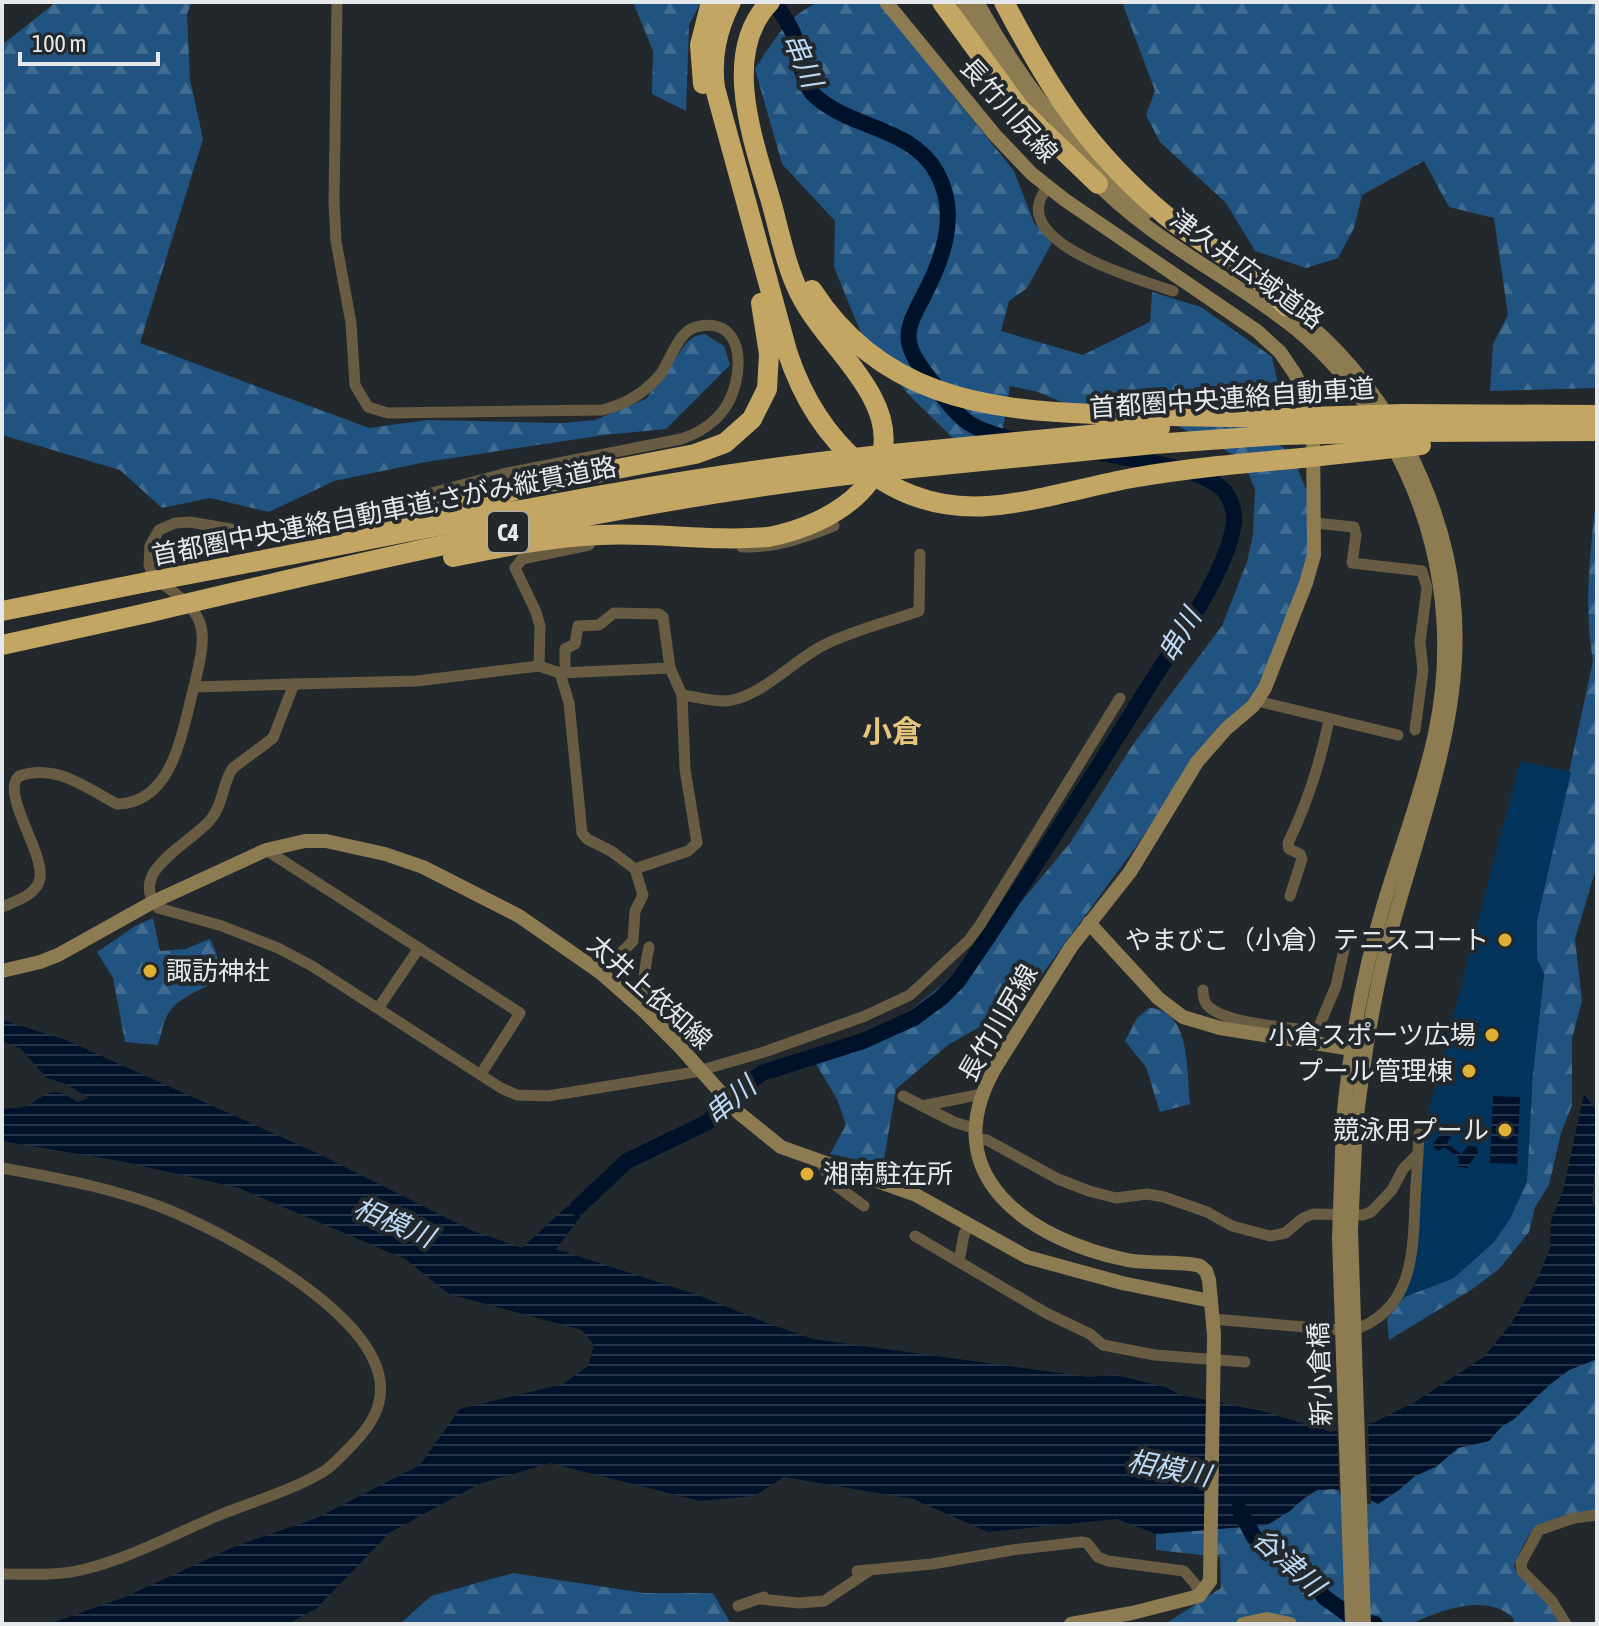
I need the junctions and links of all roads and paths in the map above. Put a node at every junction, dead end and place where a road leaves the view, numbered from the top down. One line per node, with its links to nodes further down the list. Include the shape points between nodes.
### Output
1 (337, 2): 35 (street, via 336,241 351,323 355,385 368,407 388,413 602,410 643,391 664,369 684,334 701,325 727,332 738,351 739,370 723,411 691,436 507,473 296,529 237,531 182,521 159,530 150,546 154,578 185,599 200,623 203,651)
2 (711, 2): 11 (highway, via 701,36)
3 (731, 2): 11 (highway, via 719,31)
4 (753, 2): 11 (highway)
5 (770, 2): 11 (highway)
6 (886, 2): 13 (main road, 長竹川尻線, via 1001,142)
7 (942, 2): 12 (highway, via 1019,108)
8 (963, 2): 12 (main road, 津久井広域道路, via 1030,105)
9 (977, 2): 17 (main road, 津久井広域道路, via 1051,113 1106,176 1168,228)
10 (1004, 2): 17 (highway, via 1058,100 1105,159 1167,217 1255,277)
11 (723, 72): 14 (highway, via 747,118); 15 (highway, via 704,89 729,140)
12 (1098, 184): 57 (main road, 津久井広域道路, via 1143,224 1280,317 1327,357 1390,442 1429,533 1444,614 1442,695 1424,777 1371,952)
13 (1048, 187): 16 (street, via 1037,210 1057,240 1085,260); 24 (main road, 長竹川尻線, via 1231,313 1271,343 1291,367 1313,425)
14 (776, 219): 19 (highway, via 827,312 866,352 935,390 1020,410); 29 (highway, bridge, via 799,293 877,408 882,429 880,458 870,480 828,518 788,533 753,538 615,534 547,540 205,608)
15 (755, 233): 21 (highway, bridge, via 792,367 831,437 893,486 942,502 1015,503); 27 (highway, bridge, via 769,378 761,406 740,432 716,447 555,481)
16 (1173, 291)
17 (1287, 307): 57 (main road, 津久井広域道路, via 1355,372 1403,441 1439,525 1455,606 1456,668 1448,729)
18 (1597, 415): 20 (highway, 首都圏中央連絡自動車道 / C4)
19 (1279, 418): 21 (highway, 首都圏中央連絡自動車道 / C4, bridge); 23 (highway, 首都圏中央連絡自動車道 / C4, via 1036,438)
20 (1482, 428): 21 (highway); 21 (highway, 首都圏中央連絡自動車道 / C4); 22 (highway)
21 (1412, 430): 23 (highway, 首都圏中央連絡自動車道 / C4, bridge)
22 (1597, 431)
23 (872, 464): 27 (highway, 首都圏中央連絡自動車道;さがみ縦貫道路 / C4, bridge, via 725,475); 29 (highway, 首都圏中央連絡自動車道;さがみ縦貫道路 / C4, bridge, via 367,561)
24 (1315, 523): 38 (main road, 長竹川尻線, via 1311,570); 40 (street, via 1354,527 1352,563 1422,571 1427,588)
25 (834, 526): 31 (street, via 766,548 622,544 579,546 522,559 515,568 540,626)
26 (920, 554): 36 (street, via 919,611 829,642 739,698)
27 (210, 571): 28 (highway, 首都圏中央連絡自動車道;さがみ縦貫道路 / C4, bridge)
28 (2, 611)
29 (147, 613): 30 (highway, 首都圏中央連絡自動車道;さがみ縦貫道路 / C4)
30 (2, 645)
31 (539, 666): 33 (street); 34 (street, via 417,681)
32 (670, 668): 33 (street); 33 (street, via 663,617 614,613 599,625 578,626 575,644 565,649); 36 (street)
33 (562, 673): 43 (street, via 582,833)
34 (294, 684): 35 (street); 45 (street, via 273,738 233,768 212,818 155,869 148,890)
35 (194, 687): 46 (street, via 169,771 141,799 117,804 54,773 27,773 11,780 4,791 6,810 38,865 40,878 33,891)
36 (682, 695): 43 (street, via 685,769 697,843)
37 (1120, 698): 58 (street, via 987,913 933,976 910,995 865,1016)
38 (1257, 701): 39 (street); 47 (main road, 長竹川尻線, via 1201,757 1125,878)
39 (1329, 720): 41 (street); 44 (street, via 1320,764 1288,843 1302,859)
40 (1415, 730)
41 (1398, 735)
42 (266, 850): 45 (main road, 太井上依知線); 50 (street); 52 (main road, 太井上依知線, via 326,841 423,867 519,916)
43 (635, 869): 52 (street, via 643,895 635,911 633,941)
44 (1290, 896)
45 (153, 902): 51 (main road, 太井上依知線, via 58,955); 54 (street, via 278,948)
46 (2, 907)
47 (1089, 923): 55 (main road, via 1175,1012 1206,1025); 60 (main road, 長竹川尻線, via 1017,1030)
48 (1345, 945): 55 (street, via 1336,986 1317,1031)
49 (649, 947): 56 (street, via 642,985 649,1001 680,1034)
50 (419, 948): 54 (street); 59 (street, via 520,1013)
51 (2, 971)
52 (601, 973): 56 (main road, 太井上依知線)
53 (1203, 990): 55 (street, via 1208,1007)
54 (379, 1007): 59 (street)
55 (1259, 1029): 57 (main road)
56 (680, 1047): 58 (main road, 太井上依知線)
57 (1358, 1050): 63 (main road, 津久井広域道路)
58 (703, 1072): 59 (street, via 548,1096 517,1095); 67 (main road, 太井上依知線, via 739,1113 781,1147)
59 (481, 1074)
60 (982, 1094): 62 (street); 64 (main road, 長竹川尻線)
61 (903, 1096): 62 (street)
62 (922, 1106): 64 (street)
63 (1349, 1123): 85 (main road, 新小倉橋, bridge, via 1339,1239); 86 (main road, 新小倉橋, bridge)
64 (976, 1134): 66 (street, via 1089,1191 1116,1198 1164,1197 1270,1236 1285,1233 1313,1214 1371,1212); 73 (main road, 長竹川尻線, via 990,1182 1023,1219 1110,1256 1197,1265 1206,1271)
65 (1419, 1134): 66 (street)
66 (1418, 1154): 74 (street, via 1412,1257 1405,1283 1380,1318 1349,1336)
67 (821, 1163): 69 (street, via 834,1184); 70 (main road, 太井上依知線, via 916,1195)
68 (2, 1168): 79 (street, via 121,1193 192,1221 271,1263 319,1297 351,1329 374,1360 381,1388 364,1432 332,1465 311,1477 92,1567)
69 (864, 1206)
70 (969, 1226): 72 (street); 73 (main road, 太井上依知線, via 1046,1264)
71 (915, 1236): 72 (street)
72 (959, 1262): 75 (street, via 1103,1345)
73 (1211, 1301): 74 (main road, 長竹川尻線)
74 (1213, 1319): 80 (main road, 長竹川尻線, bridge, via 1210,1581)
75 (1245, 1362)
76 (1597, 1515): 87 (street, via 1539,1530 1521,1563)
77 (873, 1569): 78 (street); 80 (street, via 1081,1542 1108,1561 1184,1571); 81 (street, via 824,1601 799,1603 766,1596)
78 (857, 1571)
79 (2, 1574)
80 (1199, 1596): 82 (main road)
81 (738, 1606)
82 (1071, 1624)
83 (1243, 1624): 84 (main road, via 1267,1619)
84 (1290, 1624)
85 (1352, 1624)
86 (1364, 1624)
87 (1566, 1624)

